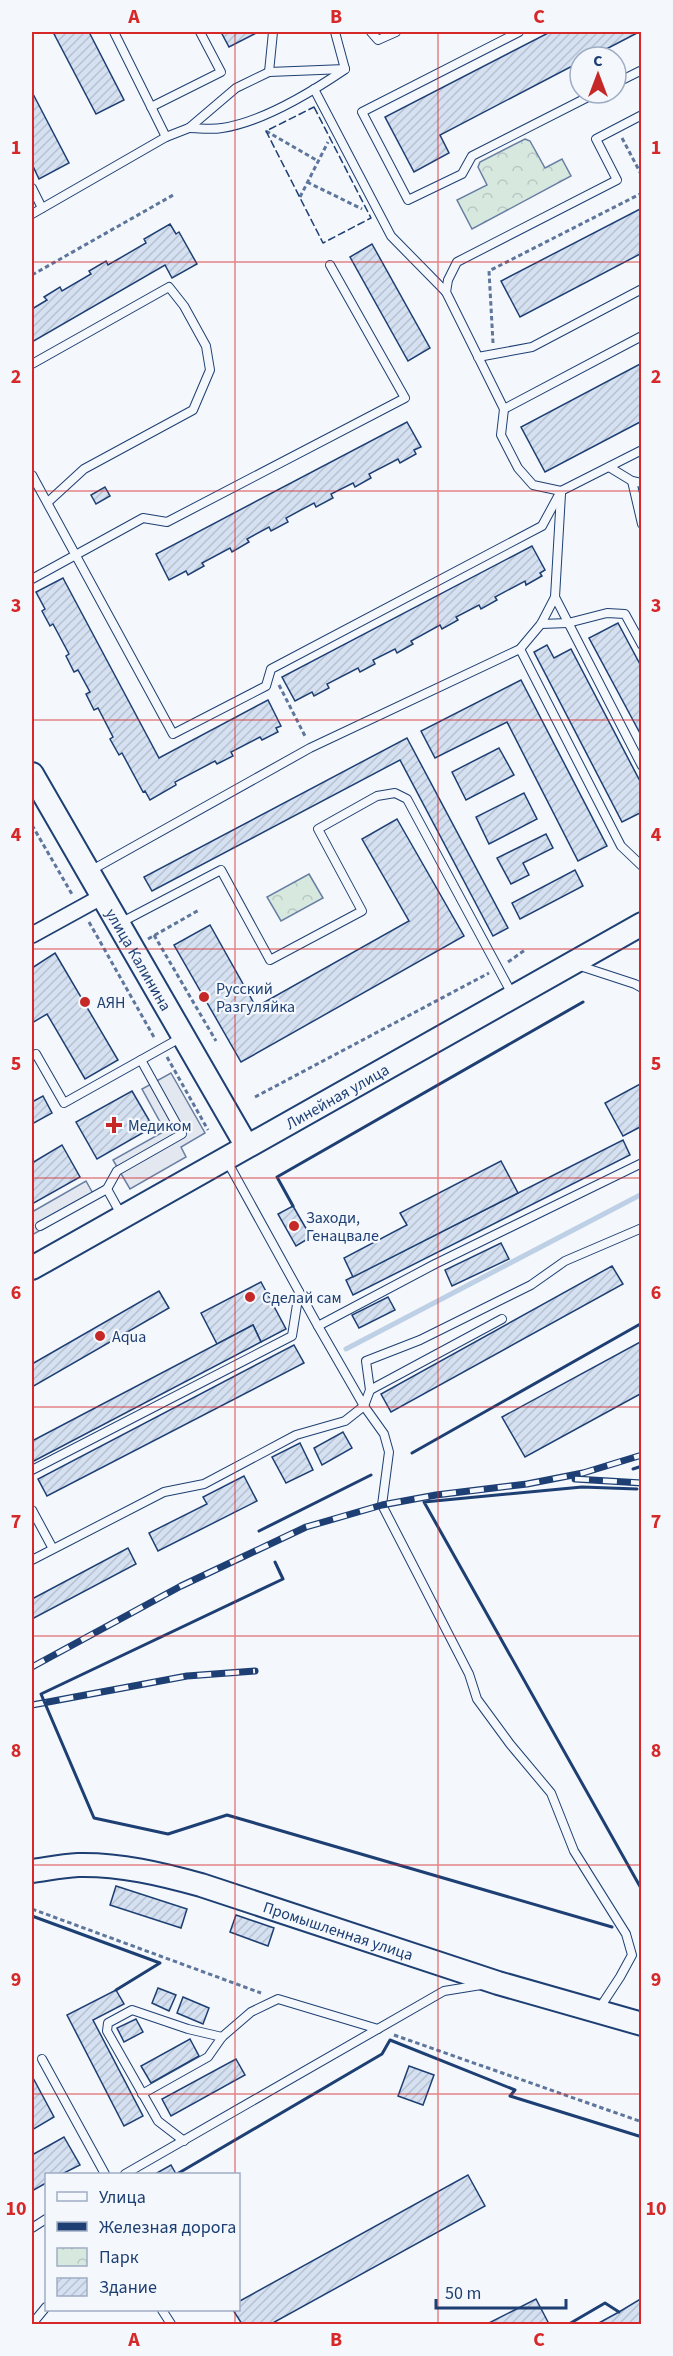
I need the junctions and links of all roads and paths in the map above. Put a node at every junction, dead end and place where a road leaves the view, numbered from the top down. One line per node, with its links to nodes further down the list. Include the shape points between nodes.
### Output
1 (114, 32): 14 (lane)
2 (200, 32): 14 (lane, via 221,72)
3 (273, 32): 10 (lane)
4 (335, 32): 8 (lane)
5 (371, 32): 6 (lane, via 378,40)
6 (396, 32)
7 (519, 32): 13 (lane, via 362,112 408,200 462,174 472,156)
8 (345, 69): 10 (lane); 12 (lane)
9 (642, 70): 11 (lane)
10 (268, 72): 16 (lane, via 236,88)
11 (628, 77)
12 (314, 89): 16 (lane, via 253,120 221,128); 34 (lane, via 391,236)
13 (572, 105)
14 (152, 107): 19 (lane)
15 (642, 116): 34 (lane, via 596,139 617,180 457,262)
16 (189, 128): 19 (lane)
17 (266, 131): 21 (path)
18 (621, 135): 22 (path)
19 (166, 136): 28 (lane)
20 (330, 137): 21 (path)
21 (318, 161): 23 (path)
22 (642, 176)
23 (308, 182): 27 (path); 29 (path)
24 (32, 188): 28 (lane)
25 (642, 193): 36 (path, via 489,271)
26 (175, 194): 32 (path)
27 (300, 197)
28 (42, 208): 30 (lane)
29 (368, 212)
30 (32, 214)
31 (330, 265): 48 (lane, via 405,398 167,522 143,518)
32 (32, 275)
33 (642, 289): 36 (lane, via 532,347)
34 (446, 292): 37 (lane)
35 (642, 336): 39 (lane)
36 (494, 354): 37 (lane)
37 (478, 357): 39 (lane)
38 (32, 364): 46 (lane, via 169,287 206,346 210,370 193,410 84,469)
39 (504, 409): 45 (lane, via 501,435 518,468 534,485)
40 (642, 450): 41 (lane)
41 (609, 467): 43 (lane); 45 (lane)
42 (32, 475): 46 (lane)
43 (632, 481): 44 (lane); 47 (lane)
44 (642, 483)
45 (561, 491): 50 (lane); 55 (lane, via 542,526)
46 (48, 502): 48 (lane)
47 (642, 524)
48 (75, 554): 49 (lane); 55 (lane, via 173,734 266,686)
49 (32, 579)
50 (555, 597): 51 (lane); 52 (lane)
51 (568, 623): 52 (lane); 53 (lane, via 607,613 625,614); 57 (lane)
52 (541, 624): 54 (lane)
53 (642, 645)
54 (519, 649): 56 (lane); 60 (lane, via 621,846)
55 (271, 669): 56 (path)
56 (310, 748): 61 (lane)
57 (642, 766)
58 (32, 774): 61 (main road, улица Калинина)
59 (32, 825): 63 (path)
60 (642, 866)
61 (89, 872): 62 (main road, улица Калинина)
62 (103, 896): 63 (street); 65 (main road, улица Калинина)
63 (80, 908): 67 (street); 77 (path)
64 (199, 910): 68 (path)
65 (119, 923): 69 (main road, улица Калинина); 72 (lane, via 221,870 270,960 362,911 318,829 377,796 395,793 407,799)
66 (642, 924): 71 (main road, Линейная улица)
67 (32, 935)
68 (154, 935): 69 (path); 76 (path)
69 (133, 947): 75 (main road, улица Калинина)
70 (525, 950): 72 (path)
71 (573, 963): 73 (lane); 74 (main road, Линейная улица)
72 (498, 968): 74 (lane); 80 (path)
73 (642, 988)
74 (513, 997): 82 (main road, Линейная улица)
75 (184, 1036): 77 (lane); 82 (main road, улица Калинина)
76 (216, 1041)
77 (162, 1048): 79 (lane); 81 (path)
78 (32, 1056): 79 (lane, via 36,1054 64,1103)
79 (141, 1060): 85 (lane, via 182,1134 117,1171)
80 (255, 1096)
81 (208, 1130)
82 (246, 1145): 83 (main road, Линейная улица)
83 (225, 1157): 86 (main road, Линейная улица); 90 (lane)
84 (642, 1163): 92 (lane)
85 (107, 1189): 86 (lane); 87 (lane)
86 (122, 1216): 89 (main road, Линейная улица)
87 (40, 1227)
88 (642, 1228): 93 (lane, via 565,1261 531,1285 420,1340 366,1361)
89 (32, 1268)
90 (299, 1292): 92 (lane); 95 (lane, via 292,1336)
91 (502, 1318): 93 (lane)
92 (318, 1326): 94 (lane)
93 (370, 1390): 94 (lane)
94 (364, 1406): 97 (lane, via 345,1421 296,1435 204,1484 164,1492); 103 (lane, via 384,1434 389,1452 382,1505 469,1674 477,1699 551,1793 574,1851 626,1934 632,1954)
95 (32, 1470)
96 (32, 1510): 97 (lane)
97 (52, 1547): 98 (lane)
98 (32, 1560)
99 (32, 1871): 101 (main road, Промышленная улица, via 77,1865 159,1874)
100 (32, 1909): 102 (path)
101 (498, 1983): 103 (main road, Промышленная улица); 105 (lane, via 444,1991)
102 (278, 1999): 105 (lane); 106 (lane, via 251,2012)
103 (597, 2011): 104 (main road, Промышленная улица)
104 (642, 2024)
105 (378, 2029): 109 (path); 110 (lane)
106 (222, 2037): 108 (lane, via 208,2056); 108 (lane, via 132,2010 108,2023 107,2031)
107 (42, 2060): 111 (lane)
108 (142, 2094): 110 (lane, via 158,2121)
109 (642, 2122)
110 (184, 2141): 112 (lane)
111 (104, 2173)
112 (128, 2173)
113 (45, 2220): 114 (lane)
114 (32, 2228)
115 (45, 2308): 117 (lane)
116 (163, 2311): 118 (lane)
117 (32, 2325)
118 (171, 2325)

